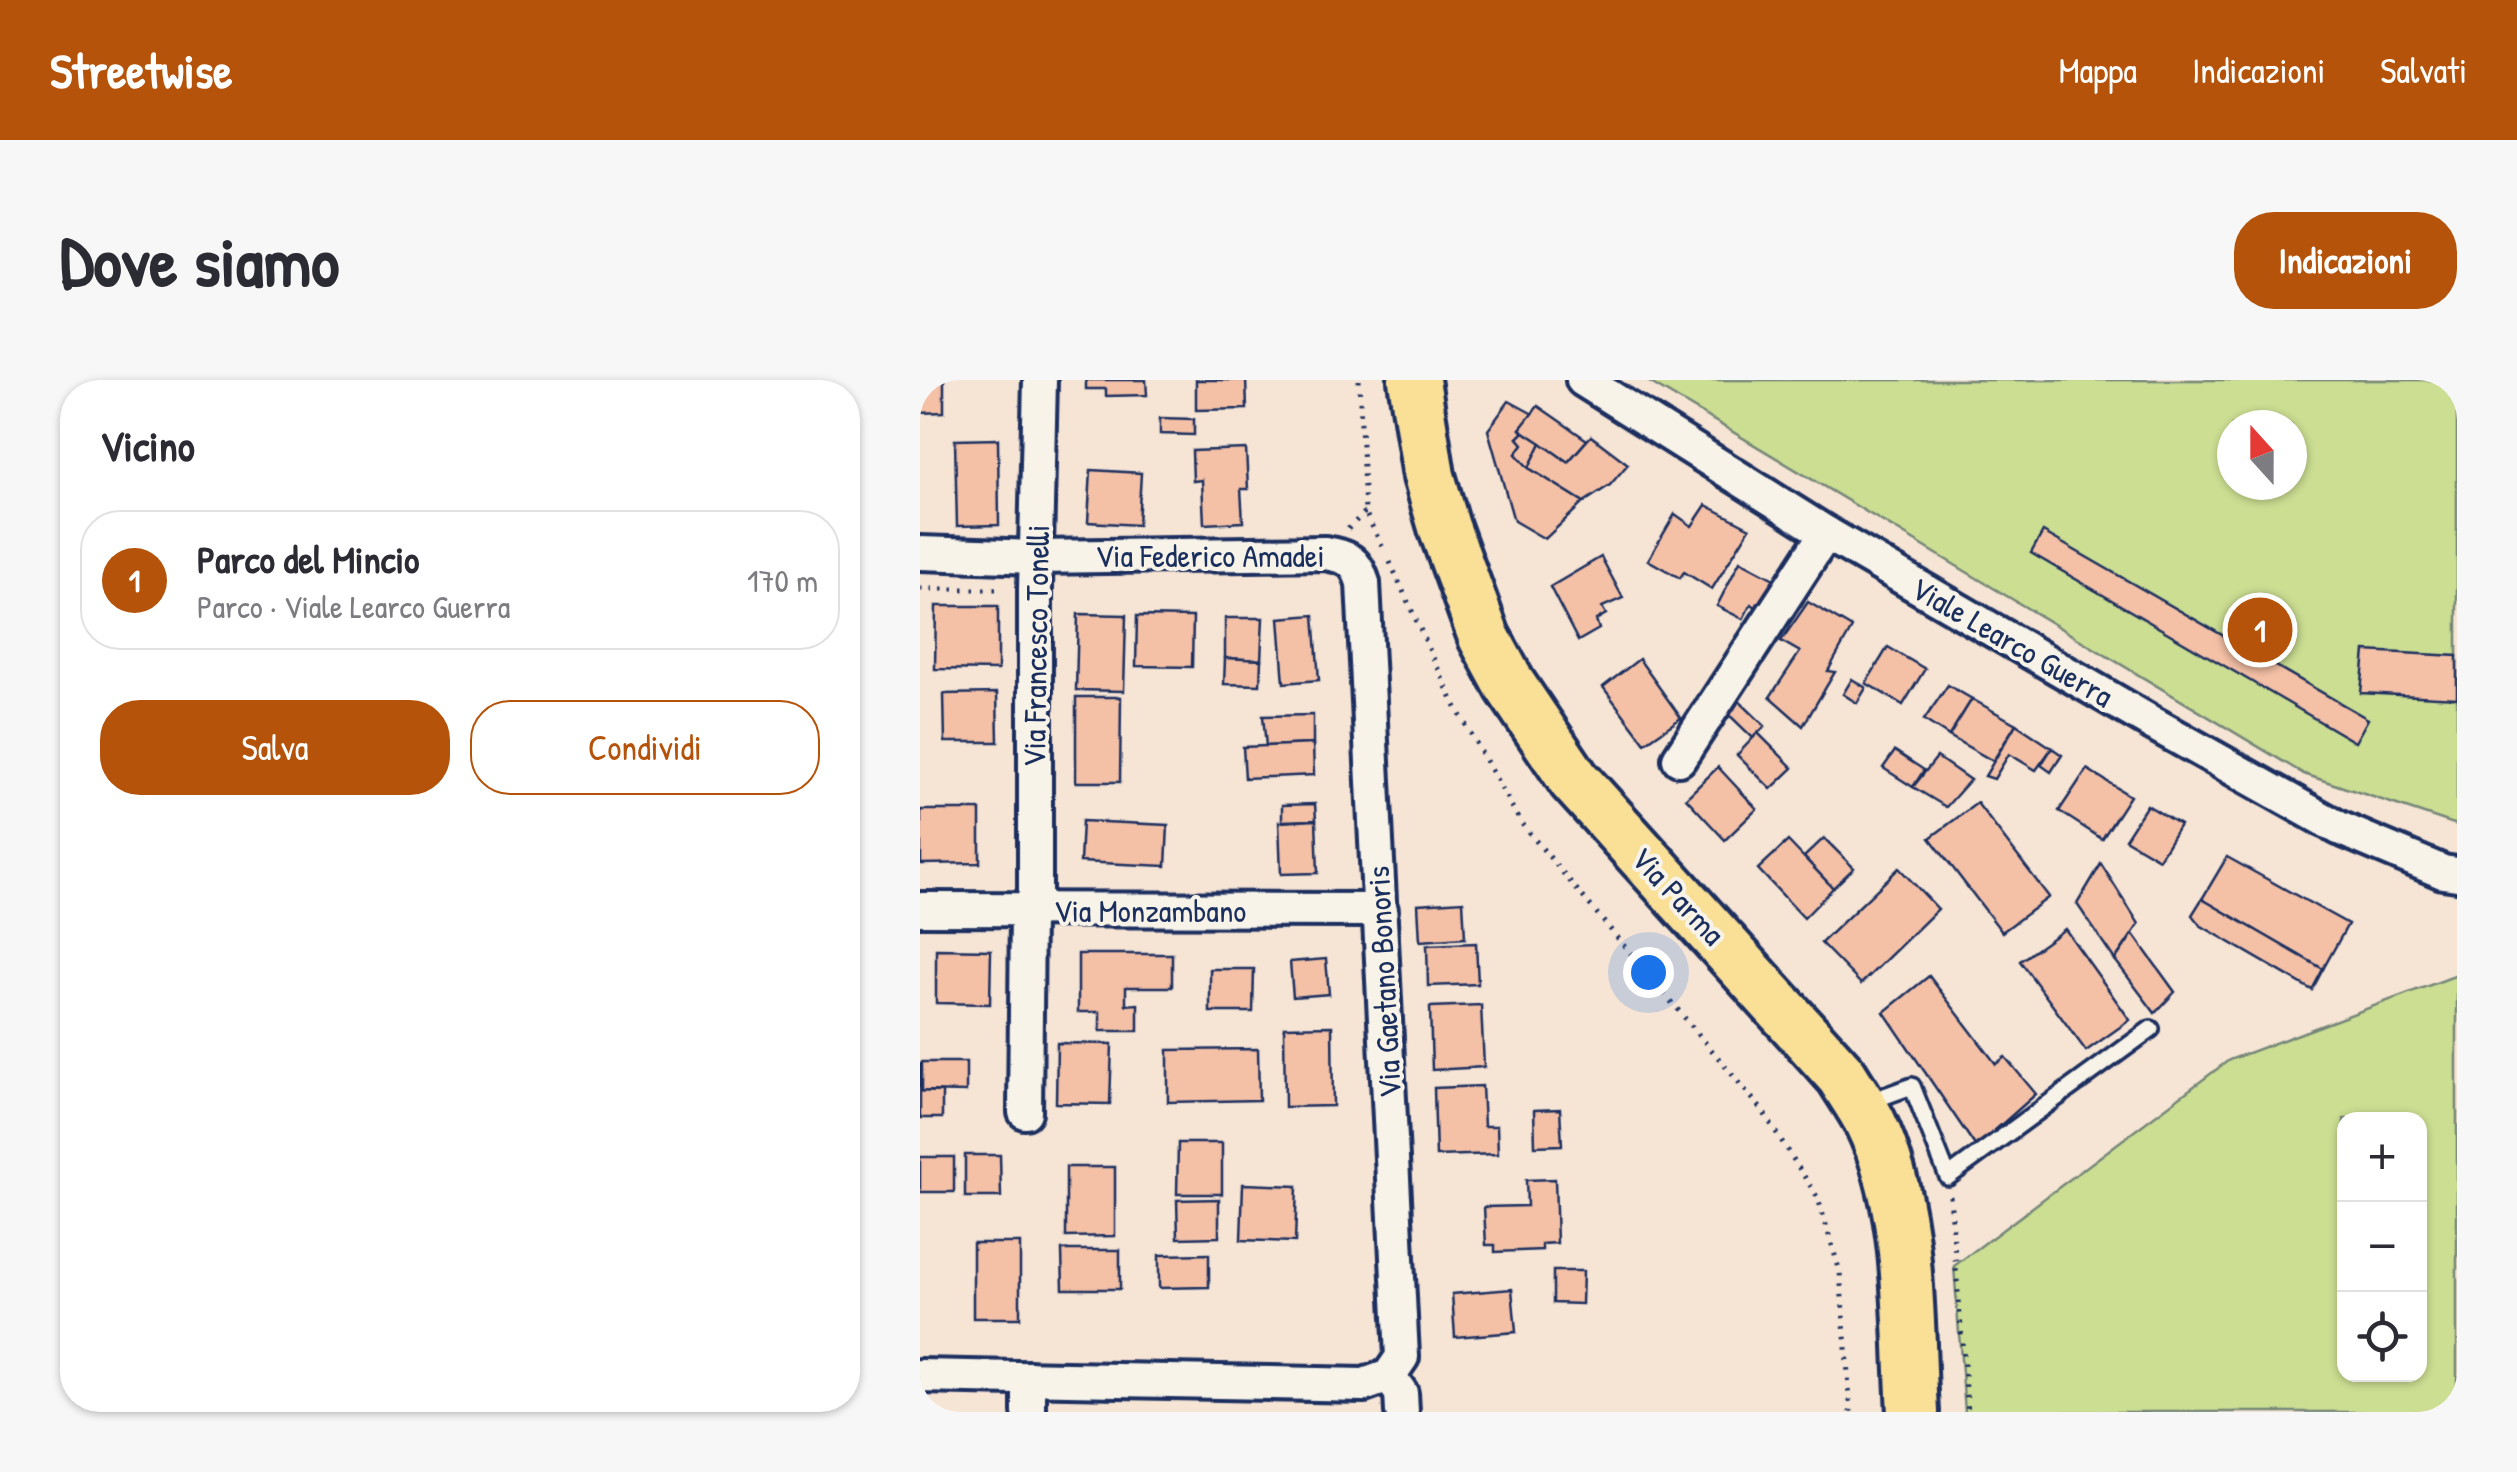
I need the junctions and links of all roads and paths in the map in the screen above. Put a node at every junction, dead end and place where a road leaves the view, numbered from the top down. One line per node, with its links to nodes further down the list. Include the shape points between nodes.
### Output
1 (1040, 380): 7 (street, Via Francesco Tonelli)
2 (1359, 380): 23 (path, via 1365,512 1472,737 1521,823 1762,1110 1818,1198 1840,1272)
3 (1414, 380): 15 (main road, Via Parma, via 1444,527 1484,637 1510,686 1574,780 1810,1039)
4 (1583, 380): 5 (street, Viale Learco Guerra)
5 (1826, 534): 9 (street); 10 (street, Viale Learco Guerra, via 2339,828)
6 (920, 553): 7 (street, Via Federico Amadei)
7 (1036, 557): 8 (street, Via Federico Amadei, via 1346,556); 13 (street, Via Francesco Tonelli)
8 (1363, 583): 12 (street, Via Gaetano Bonoris)
9 (1679, 759)
10 (2457, 874)
11 (920, 910): 13 (street, Via Monzambano)
12 (1381, 910): 13 (street, Via Monzambano); 19 (street, Via Gaetano Bonoris, via 1402,1357)
13 (1031, 912): 16 (street, Via Francesco Tonelli)
14 (2151, 1028): 17 (lane)
15 (1860, 1105): 17 (lane, via 1912,1086); 24 (main road, Via Parma, via 1896,1202)
16 (1025, 1112)
17 (1948, 1177): 25 (path)
18 (920, 1376): 20 (street)
19 (1389, 1376): 20 (street, via 1364,1385); 22 (street, via 1401,1393)
20 (1029, 1378): 21 (street)
21 (1029, 1412)
22 (1402, 1412)
23 (1851, 1412)
24 (1912, 1412)
25 (1968, 1412)

